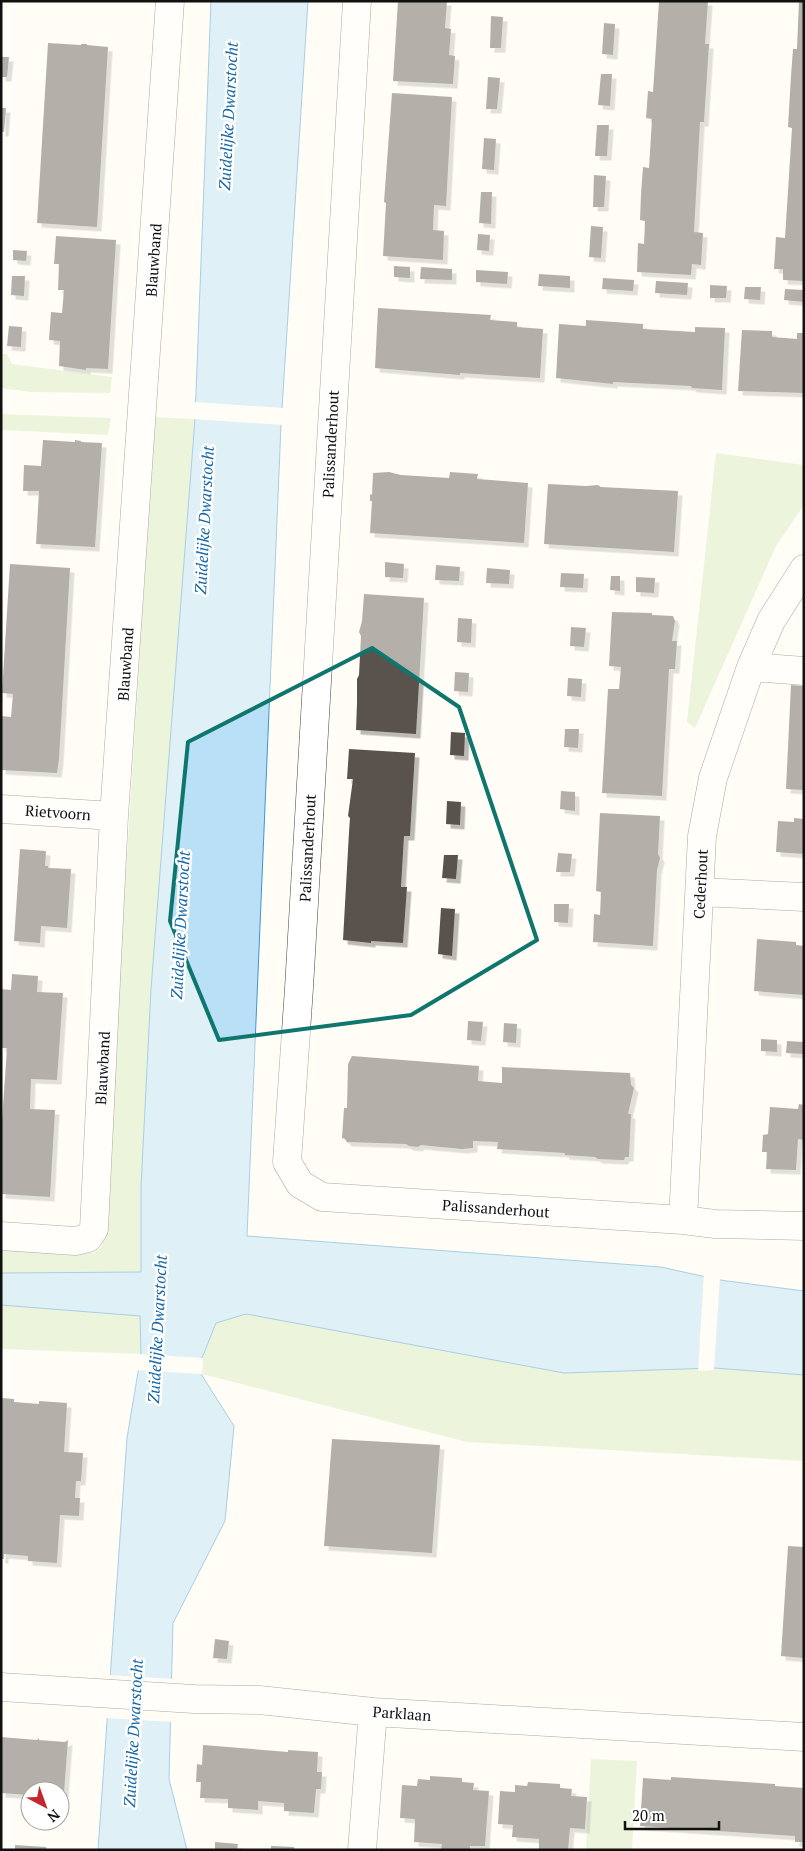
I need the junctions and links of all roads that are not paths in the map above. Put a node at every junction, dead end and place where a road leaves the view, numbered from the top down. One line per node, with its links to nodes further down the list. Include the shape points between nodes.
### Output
1 (170, 1): 7 (street, Blauwband)
2 (357, 1): 10 (street, Palissanderhout, via 287,1162 300,1184 322,1197)
3 (804, 569): 4 (street, Cederhout, via 771,622)
4 (751, 667): 5 (street); 8 (street, Cederhout, via 713,778 702,836)
5 (804, 671)
6 (1, 809): 7 (street, Rietvoorn)
7 (114, 816): 12 (street, Blauwband, via 94,1229 88,1238 74,1241)
8 (700, 892): 9 (street); 10 (street, Cederhout)
9 (804, 897)
10 (683, 1220): 11 (street, Palissanderhout)
11 (804, 1226)
12 (1, 1236)
13 (1, 1687): 14 (street, Parklaan, via 259,1700)
14 (373, 1712): 15 (street, Parklaan); 16 (street)
15 (804, 1737)
16 (362, 1850)

